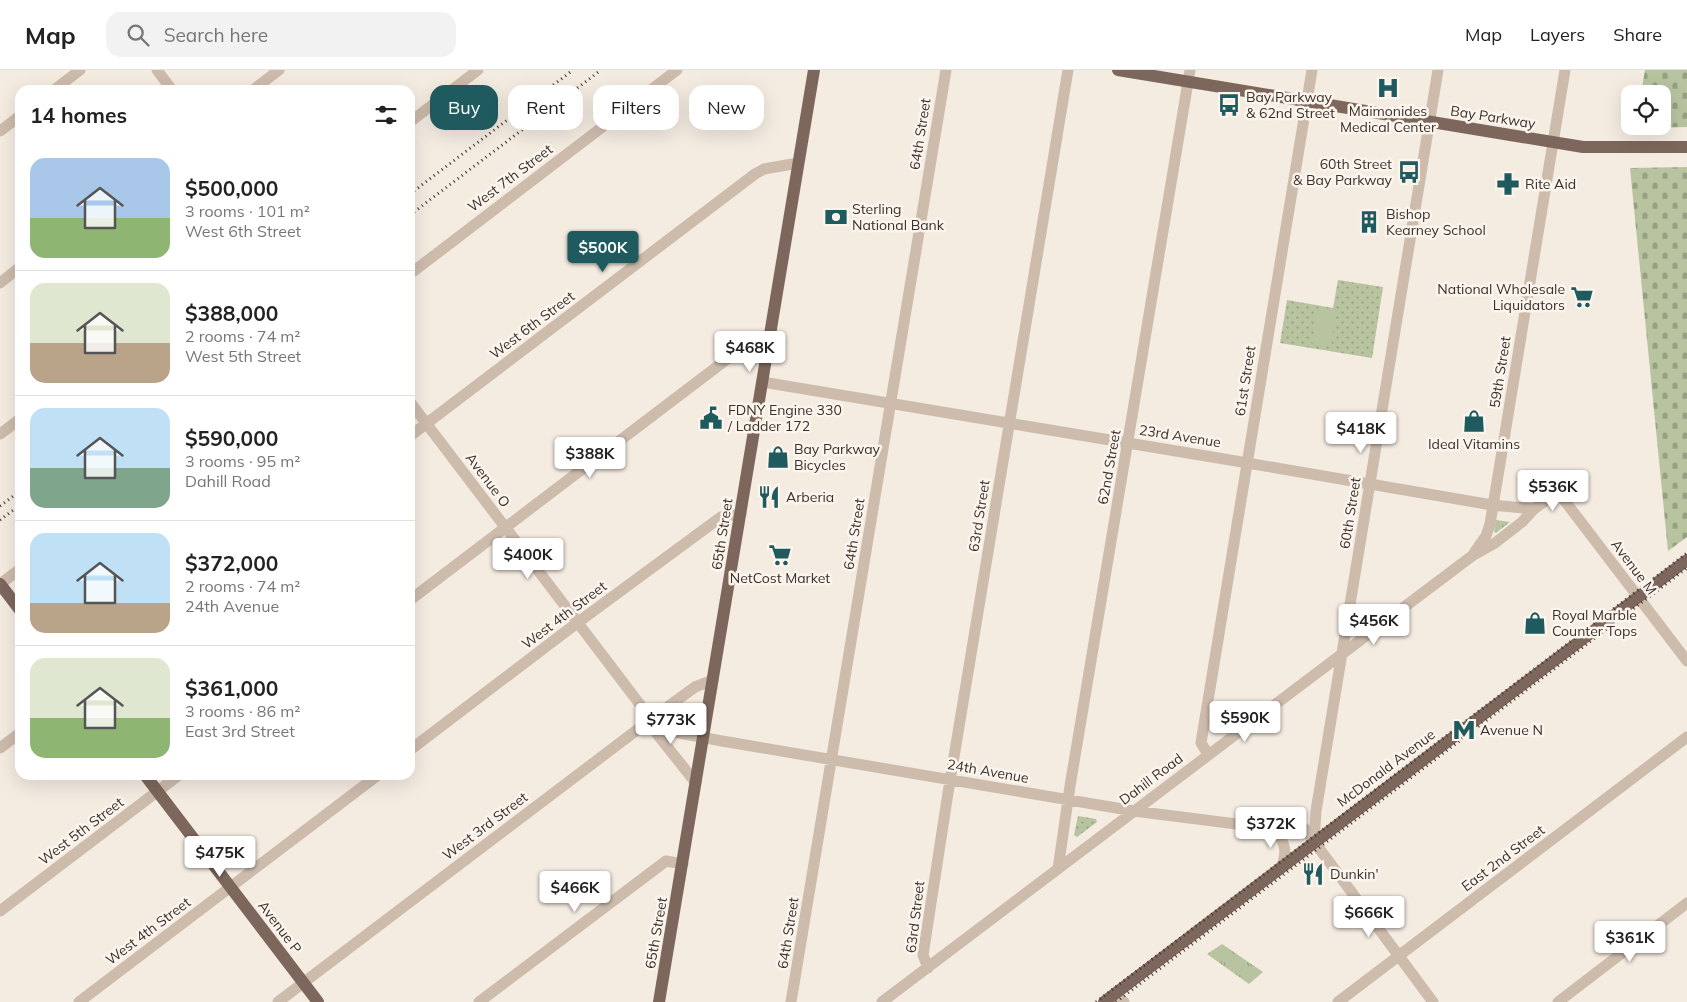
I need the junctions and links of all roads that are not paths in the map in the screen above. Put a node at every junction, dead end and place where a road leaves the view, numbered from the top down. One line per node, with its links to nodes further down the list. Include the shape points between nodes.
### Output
1 (80, 70): 14 (street)
2 (157, 70): 15 (street)
3 (279, 70): 16 (street)
4 (478, 70): 18 (street)
5 (677, 70): 25 (street, West 7th Street)
6 (814, 70): 24 (main road, 65th Street)
7 (946, 70): 30 (street, 64th Street)
8 (1068, 70): 33 (street, 63rd Street)
9 (1118, 70): 13 (main road, Bay Parkway)
10 (1312, 70): 17 (street, 61st Street)
11 (1438, 70): 20 (street, 60th Street)
12 (1565, 70): 22 (street, 59th Street)
13 (1189, 76): 17 (main road, Bay Parkway); 37 (street, 62nd Street)
14 (60, 85)
15 (168, 85)
16 (260, 85)
17 (1307, 102): 20 (main road, Bay Parkway); 38 (street, 61st Street)
18 (415, 118)
19 (15, 120): 21 (street)
20 (1430, 122): 22 (main road, Bay Parkway); 39 (street, 60th Street)
21 (0, 131)
22 (1553, 142): 23 (main road, Bay Parkway, via 1591,148); 41 (street, 59th Street)
23 (1687, 147)
24 (798, 163): 28 (main road, 65th Street); 34 (street, West 6th Street, via 764,169 755,174)
25 (415, 270)
26 (15, 271): 27 (street)
27 (0, 283)
28 (768, 348): 29 (main road, 65th Street); 44 (street, via 743,347)
29 (762, 382): 30 (street, 23rd Avenue); 43 (main road, 65th Street)
30 (890, 403): 33 (street, 23rd Avenue); 63 (street, 64th Street)
31 (415, 409): 34 (street, Avenue O)
32 (15, 423): 36 (street)
33 (1010, 423): 37 (street, 23rd Avenue); 67 (street, 63rd Street)
34 (426, 424): 35 (street, West 6th Street); 44 (street, Avenue O)
35 (415, 432)
36 (0, 434)
37 (1128, 442): 38 (street, 23rd Avenue); 70 (street, 62nd Street)
38 (1247, 462): 39 (street, 23rd Avenue); 62 (street, 61st Street, via 1201,743)
39 (1370, 484): 41 (street, 23rd Avenue); 53 (street, 60th Street)
40 (1558, 492): 42 (street, Dahill Road); 50 (street, Avenue M)
41 (1492, 505): 42 (street, 23rd Avenue); 45 (street, 59th Street, via 1486,536)
42 (1534, 510): 45 (street, Dahill Road, via 1495,543)
43 (741, 514): 52 (street, West 4th Street, via 721,517); 55 (main road, 65th Street)
44 (505, 528): 49 (street); 52 (street, Avenue O)
45 (1472, 556): 53 (street, Dahill Road)
46 (1687, 560): 50 (main road, McDonald Avenue)
47 (15, 573): 48 (street)
48 (0, 584): 51 (main road)
49 (415, 596)
50 (1638, 597): 54 (street, Avenue M); 73 (main road, McDonald Avenue)
51 (15, 604)
52 (577, 623): 56 (street, Avenue O); 60 (street, West 4th Street)
53 (1342, 654): 62 (street, Dahill Road); 73 (street, 60th Street, via 1316,811)
54 (1687, 660)
55 (713, 680): 56 (street, West 3rd Street, via 695,687); 59 (main road, 65th Street)
56 (651, 719): 59 (street, Avenue O, via 674,732); 68 (street, Avenue O, via 657,734); 82 (street, West 3rd Street)
57 (15, 737): 61 (street)
58 (1687, 737): 80 (street, East 2nd Street)
59 (704, 738): 63 (street, 24th Avenue); 68 (main road, 65th Street)
60 (415, 746)
61 (0, 748)
62 (1208, 754): 71 (street, Dahill Road)
63 (831, 760): 67 (street, 24th Avenue); 89 (street, 64th Street)
64 (149, 780): 69 (main road, Avenue P)
65 (172, 780): 69 (street, West 5th Street)
66 (371, 780): 77 (street, West 4th Street)
67 (950, 780): 70 (street, 24th Avenue); 81 (street, 63rd Street, via 923,955)
68 (696, 783): 74 (main road, 65th Street)
69 (158, 791): 77 (main road, Avenue P); 79 (street, West 5th Street)
70 (1068, 799): 71 (street, 24th Avenue); 76 (street, 62nd Street)
71 (1134, 811): 72 (street, 24th Avenue); 76 (street, Dahill Road)
72 (1268, 828): 73 (street, 24th Avenue, via 1276,824 1304,828); 75 (street, via 1278,834 1284,845)
73 (1314, 842): 75 (main road, McDonald Avenue); 80 (street)
74 (683, 864): 87 (street, via 666,861); 88 (main road, 65th Street)
75 (1281, 867): 83 (main road, McDonald Avenue)
76 (1058, 869): 81 (street, Dahill Road)
77 (230, 887): 82 (main road, Avenue P); 84 (street, West 4th Street)
78 (1687, 904): 93 (street)
79 (0, 911)
80 (1398, 956): 91 (street, East 2nd Street); 92 (street)
81 (928, 968): 90 (street, Dahill Road)
82 (303, 983): 85 (street, West 3rd Street); 86 (main road, Avenue P)
83 (1114, 1000)
84 (79, 1002)
85 (278, 1002)
86 (318, 1002)
87 (479, 1002)
88 (659, 1002)
89 (791, 1002)
90 (882, 1002)
91 (1338, 1002)
92 (1433, 1002)
93 (1558, 1002)

